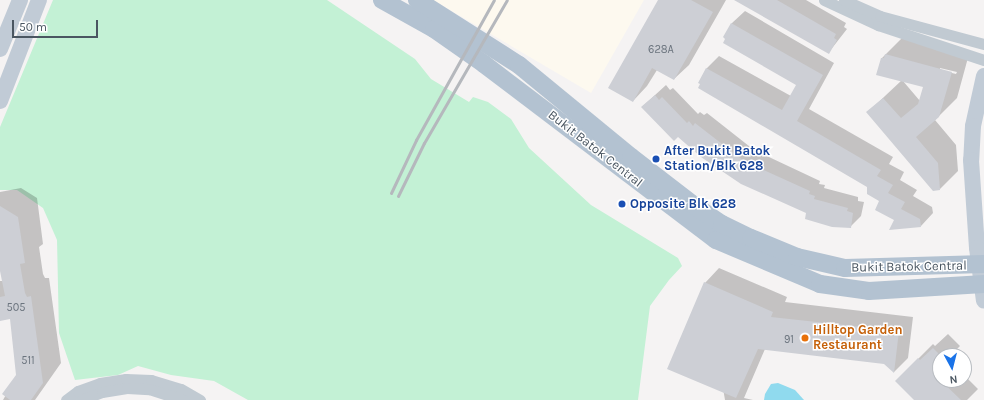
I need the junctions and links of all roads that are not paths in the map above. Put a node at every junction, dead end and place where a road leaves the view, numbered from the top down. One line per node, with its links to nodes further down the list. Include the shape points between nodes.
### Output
1 (20, 0): 8 (main road)
2 (39, 0): 11 (main road)
3 (382, 0): 13 (main road, Bukit Batok Central, via 434,29 484,64 716,240 820,284 869,291)
4 (417, 0): 12 (main road, Bukit Batok Central, via 519,65 692,204 722,224 751,238 797,257 845,268)
5 (824, 0): 9 (street, via 884,28)
6 (844, 0): 7 (street, via 880,16)
7 (984, 44)
8 (0, 49)
9 (984, 60)
10 (984, 76): 12 (main road, Bukit Batok Central, via 973,126 971,154)
11 (0, 102)
12 (982, 265): 13 (main road, Bukit Batok Central)
13 (983, 290)
14 (66, 400): 17 (street, via 78,391 100,383 126,379 151,380 180,389)
15 (81, 400): 16 (street, via 102,392 127,388 149,389)
16 (183, 400)
17 (200, 400)

